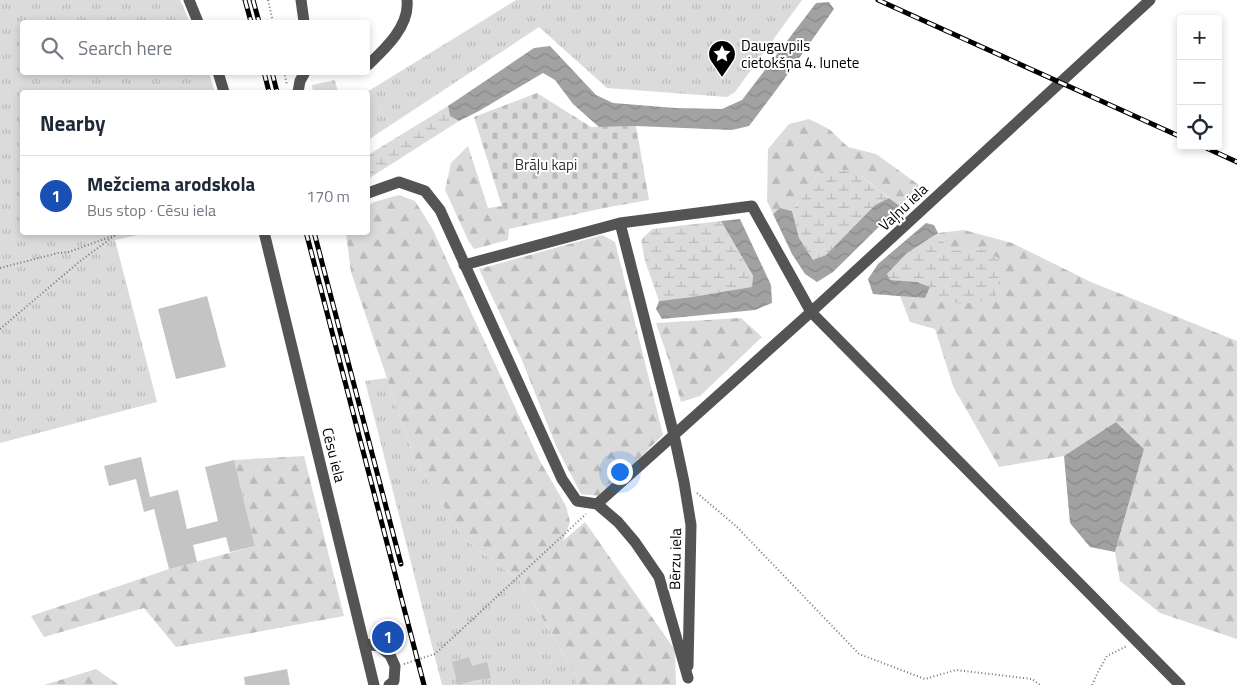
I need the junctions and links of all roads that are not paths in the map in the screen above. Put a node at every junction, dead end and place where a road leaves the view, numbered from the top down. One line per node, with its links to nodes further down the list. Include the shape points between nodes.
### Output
1 (188, 0): 5 (street)
2 (301, 0): 6 (street)
3 (406, 0): 7 (street, via 399,30)
4 (1150, 0): 16 (street, Vaļņu iela)
5 (197, 20)
6 (304, 20)
7 (370, 63)
8 (219, 75): 10 (street)
9 (304, 75): 11 (street)
10 (223, 90)
11 (298, 90)
12 (370, 192): 15 (street, via 399,182 425,191 440,210)
13 (620, 223): 15 (street); 16 (street, via 752,206); 17 (street, Bērzu iela)
14 (265, 235): 19 (street, Cēsu iela)
15 (464, 265): 18 (street, via 562,479 577,501)
16 (812, 312): 17 (street, Vaļņu iela); 23 (street)
17 (674, 435): 18 (street, Vaļņu iela); 20 (street, Bērzu iela, via 691,525)
18 (597, 504): 20 (street, via 635,542 659,577)
19 (364, 644): 21 (street, Cēsu iela); 22 (street, via 379,646 390,655 395,666 394,681)
20 (688, 682)
21 (374, 685)
22 (389, 685)
23 (1180, 685)

